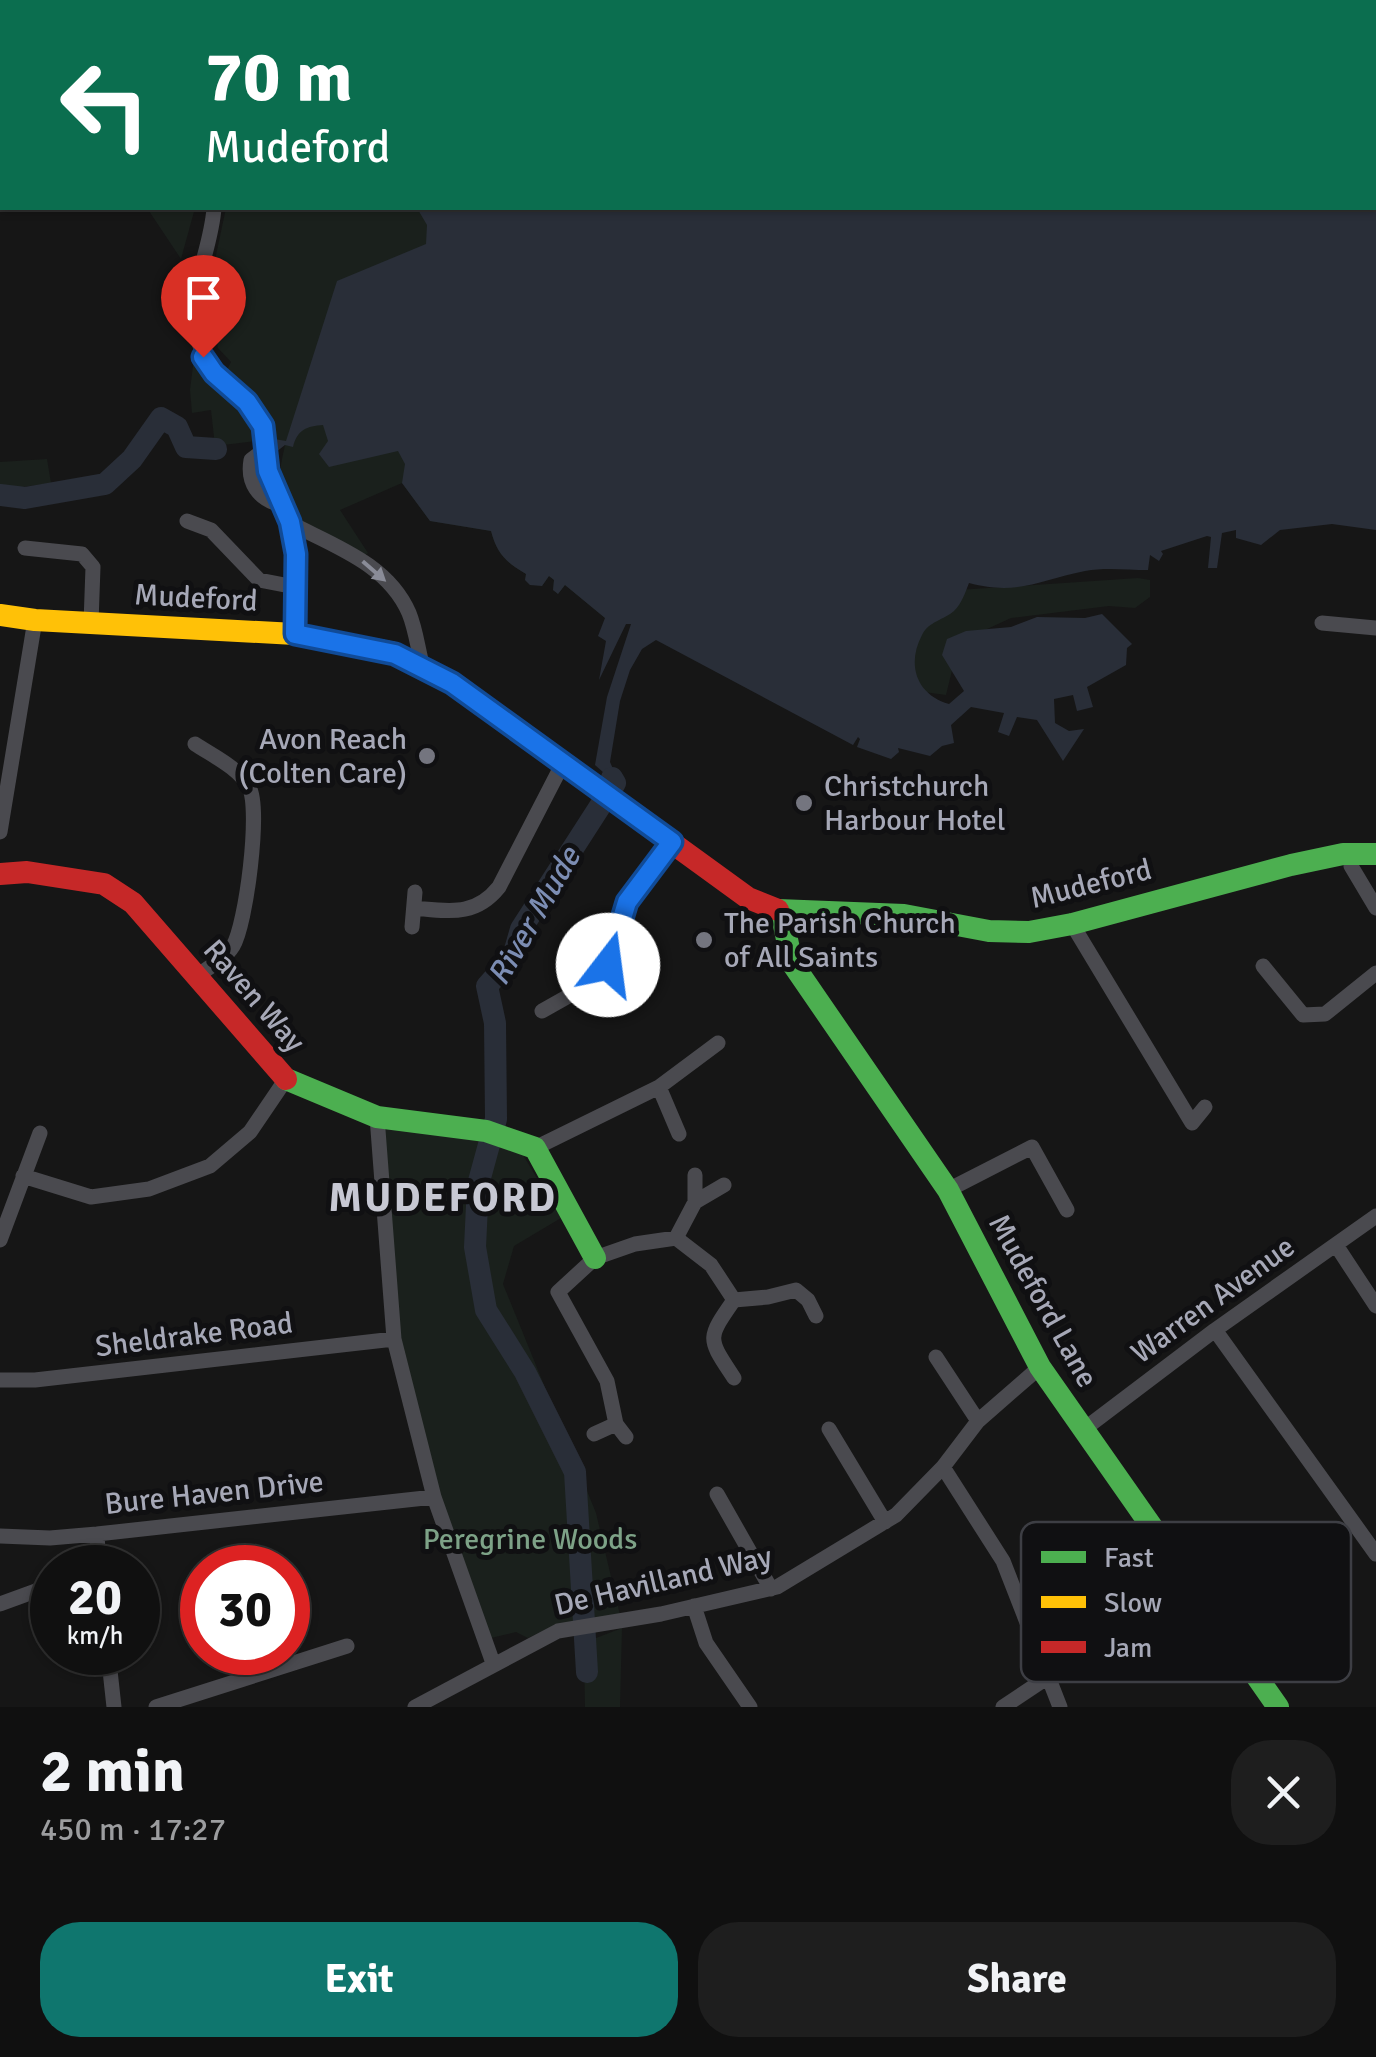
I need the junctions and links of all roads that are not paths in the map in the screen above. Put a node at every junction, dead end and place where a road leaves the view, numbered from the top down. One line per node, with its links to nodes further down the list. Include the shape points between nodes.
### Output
1 (214, 210): 3 (street, via 194,292 197,336 214,373 263,426 264,450)
2 (187, 521): 5 (street, via 210,530 259,580)
3 (290, 522): 5 (street); 12 (street, one-way to 12, via 370,564 394,590 408,612)
4 (25, 548): 8 (street, via 89,560)
5 (295, 587): 11 (street)
6 (0, 615): 7 (street, Mudeford)
7 (36, 620): 8 (street, Mudeford); 15 (street)
8 (91, 623): 11 (street, Mudeford)
9 (1322, 624): 10 (street)
10 (1376, 628)
11 (295, 634): 12 (street, Mudeford, via 395,654)
12 (423, 668): 14 (street, Mudeford)
13 (195, 744): 26 (street, via 247,783 256,819 232,947)
14 (563, 764): 16 (street, Mudeford); 23 (street, via 486,904 456,912 414,900)
15 (0, 832)
16 (672, 842): 21 (street, Mudeford, via 748,898); 27 (street, via 627,902 603,974)
17 (1376, 854): 22 (street, Mudeford, via 1292,864)
18 (1351, 866): 20 (street)
19 (0, 874): 26 (street, Raven Way, via 104,884 133,903)
20 (1376, 908)
21 (781, 911): 22 (street, Mudeford, via 904,916 989,931); 39 (street, Mudeford Lane, via 787,948 804,984)
22 (1072, 924): 31 (street, via 1192,1122)
23 (412, 927)
24 (1280, 956): 25 (street, via 1266,969 1304,1015 1325,1014)
25 (1376, 974)
26 (197, 976): 29 (street, Raven Way)
27 (542, 1011)
28 (718, 1043): 30 (street)
29 (286, 1079): 32 (street, Raven Way); 37 (street, via 250,1132 210,1166 148,1189 90,1197)
30 (658, 1087): 34 (street); 35 (street)
31 (1205, 1107)
32 (377, 1117): 35 (street, Raven Way, via 493,1133); 51 (street)
33 (40, 1133): 37 (street)
34 (679, 1134)
35 (535, 1148): 46 (street)
36 (695, 1175): 40 (street)
37 (23, 1176): 44 (street)
38 (724, 1184): 40 (street)
39 (948, 1190): 41 (street, via 1032,1147); 53 (street, Mudeford Lane)
40 (695, 1202): 43 (street)
41 (1067, 1210)
42 (1376, 1216): 45 (street, Warren Avenue)
43 (676, 1238): 46 (street); 47 (street, via 711,1265)
44 (0, 1240)
45 (1336, 1245): 48 (street); 50 (street, Warren Avenue)
46 (595, 1258): 57 (street, via 558,1292 607,1381)
47 (734, 1300): 49 (street, via 796,1290); 54 (street, via 713,1330 714,1348)
48 (1376, 1306)
49 (816, 1316)
50 (1215, 1330): 59 (street, Warren Avenue); 70 (street)
51 (394, 1339): 55 (street, Sheldrake Road); 64 (street)
52 (936, 1357): 56 (street)
53 (1040, 1368): 56 (street, De Havilland Way); 59 (street, Mudeford Lane)
54 (734, 1378)
55 (0, 1380)
56 (978, 1421): 62 (street, De Havilland Way)
57 (616, 1424): 60 (street); 61 (street)
58 (829, 1429): 65 (street)
59 (1083, 1430): 66 (street, Mudeford Lane)
60 (594, 1434)
61 (626, 1437)
62 (943, 1467): 65 (street, De Havilland Way); 75 (street, via 1003,1560)
63 (716, 1494): 71 (street)
64 (434, 1497): 67 (street, Bure Haven Drive); 77 (street)
65 (885, 1522): 71 (street, De Havilland Way)
66 (1148, 1522)
67 (97, 1534): 68 (street, Bure Haven Drive); 69 (street)
68 (0, 1536)
69 (98, 1545)
70 (1376, 1554)
71 (770, 1588): 74 (street, De Havilland Way)
72 (30, 1594): 73 (street)
73 (0, 1604)
74 (694, 1606): 77 (street, De Havilland Way, via 558,1631); 85 (street, via 706,1643)
75 (1021, 1607)
76 (347, 1646): 83 (street)
77 (493, 1663): 84 (street, De Havilland Way)
78 (111, 1675): 82 (street)
79 (1040, 1682): 86 (street)
80 (1050, 1682): 87 (street)
81 (1260, 1682): 88 (street, Mudeford Lane)
82 (114, 1707)
83 (156, 1707)
84 (415, 1707)
85 (750, 1707)
86 (1003, 1707)
87 (1060, 1707)
88 (1278, 1707)

